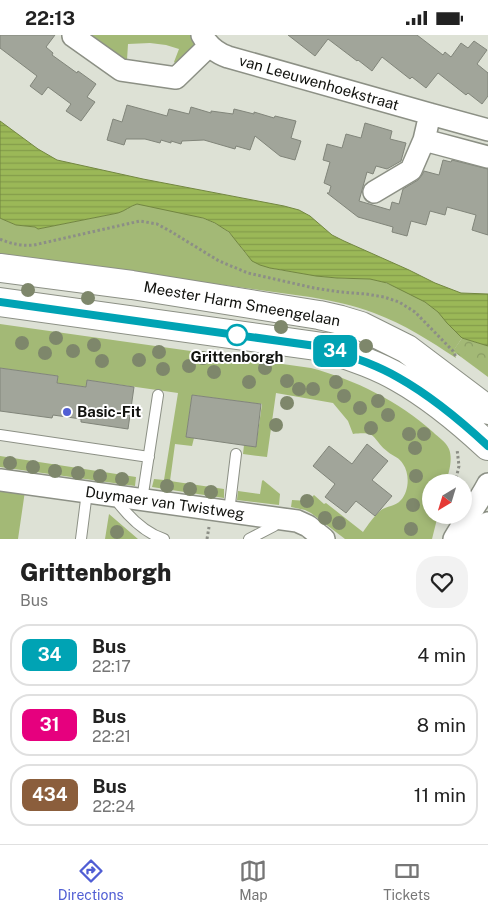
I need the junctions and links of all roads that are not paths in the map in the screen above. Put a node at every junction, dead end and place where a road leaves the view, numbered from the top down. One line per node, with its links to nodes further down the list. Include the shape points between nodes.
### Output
1 (74, 35): 2 (street, van Leeuwenhoekstraat, via 121,70 176,78)
2 (206, 40): 3 (street, van Leeuwenhoekstraat, via 216,51 228,57)
3 (430, 115): 4 (street, van Leeuwenhoekstraat); 5 (street)
4 (488, 130)
5 (424, 140): 6 (street); 7 (street, via 411,170)
6 (488, 157)
7 (374, 192)
8 (0, 269): 11 (street, Meester Harm Smeengelaan, via 132,285 341,320 361,326 407,349)
9 (0, 302): 13 (street, Meester Harm Smeengelaan, via 323,347 398,377 469,428)
10 (158, 395): 15 (lane)
11 (488, 410)
12 (0, 435): 15 (lane)
13 (488, 446)
14 (236, 454): 21 (lane)
15 (149, 457): 20 (lane)
16 (0, 480): 18 (street, Duymaer van Twistweg)
17 (488, 485): 28 (street)
18 (86, 492): 19 (street, Duymaer van Twistweg); 24 (lane)
19 (120, 497): 20 (street, Duymaer van Twistweg); 25 (lane, via 119,505 131,518)
20 (142, 500): 21 (street, Duymaer van Twistweg)
21 (229, 512): 22 (street, Duymaer van Twistweg)
22 (274, 518): 26 (lane, via 274,526); 27 (street, Duymaer van Twistweg, via 301,522)
23 (488, 523): 29 (street)
24 (81, 539)
25 (164, 539)
26 (249, 539)
27 (324, 539)
28 (454, 539)
29 (476, 539)

